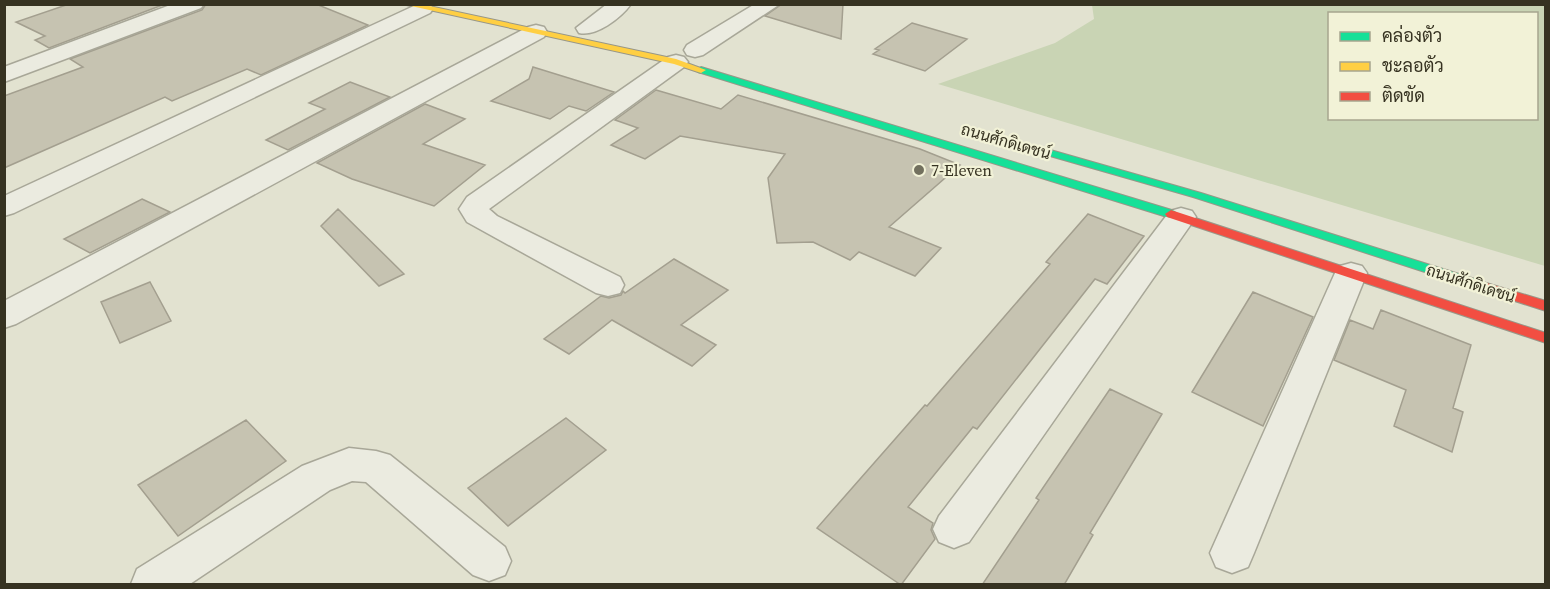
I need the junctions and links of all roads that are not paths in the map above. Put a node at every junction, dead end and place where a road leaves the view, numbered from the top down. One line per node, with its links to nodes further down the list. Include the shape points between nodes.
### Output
1 (194, 4): 11 (street)
2 (460, 4): 6 (main road)
3 (621, 4): 6 (street)
4 (770, 4): 9 (street)
5 (415, 7): 7 (main road); 13 (street)
6 (587, 28): 8 (main road)
7 (536, 32): 9 (main road); 18 (street)
8 (609, 33)
9 (685, 53): 10 (main road); 14 (main road); 16 (street, via 477,203 474,209 486,222)
10 (717, 56)
11 (4, 75)
12 (1024, 146): 17 (main road, ถนนศักดิเดชน์, via 1207,198)
13 (4, 207)
14 (1181, 217): 15 (main road); 20 (street)
15 (1351, 273): 19 (main road); 21 (street)
16 (608, 285)
17 (1545, 306)
18 (4, 316)
19 (1545, 338)
20 (954, 529)
21 (1232, 553)
22 (489, 561): 23 (street, via 376,467 349,464 316,478)
23 (153, 585)

